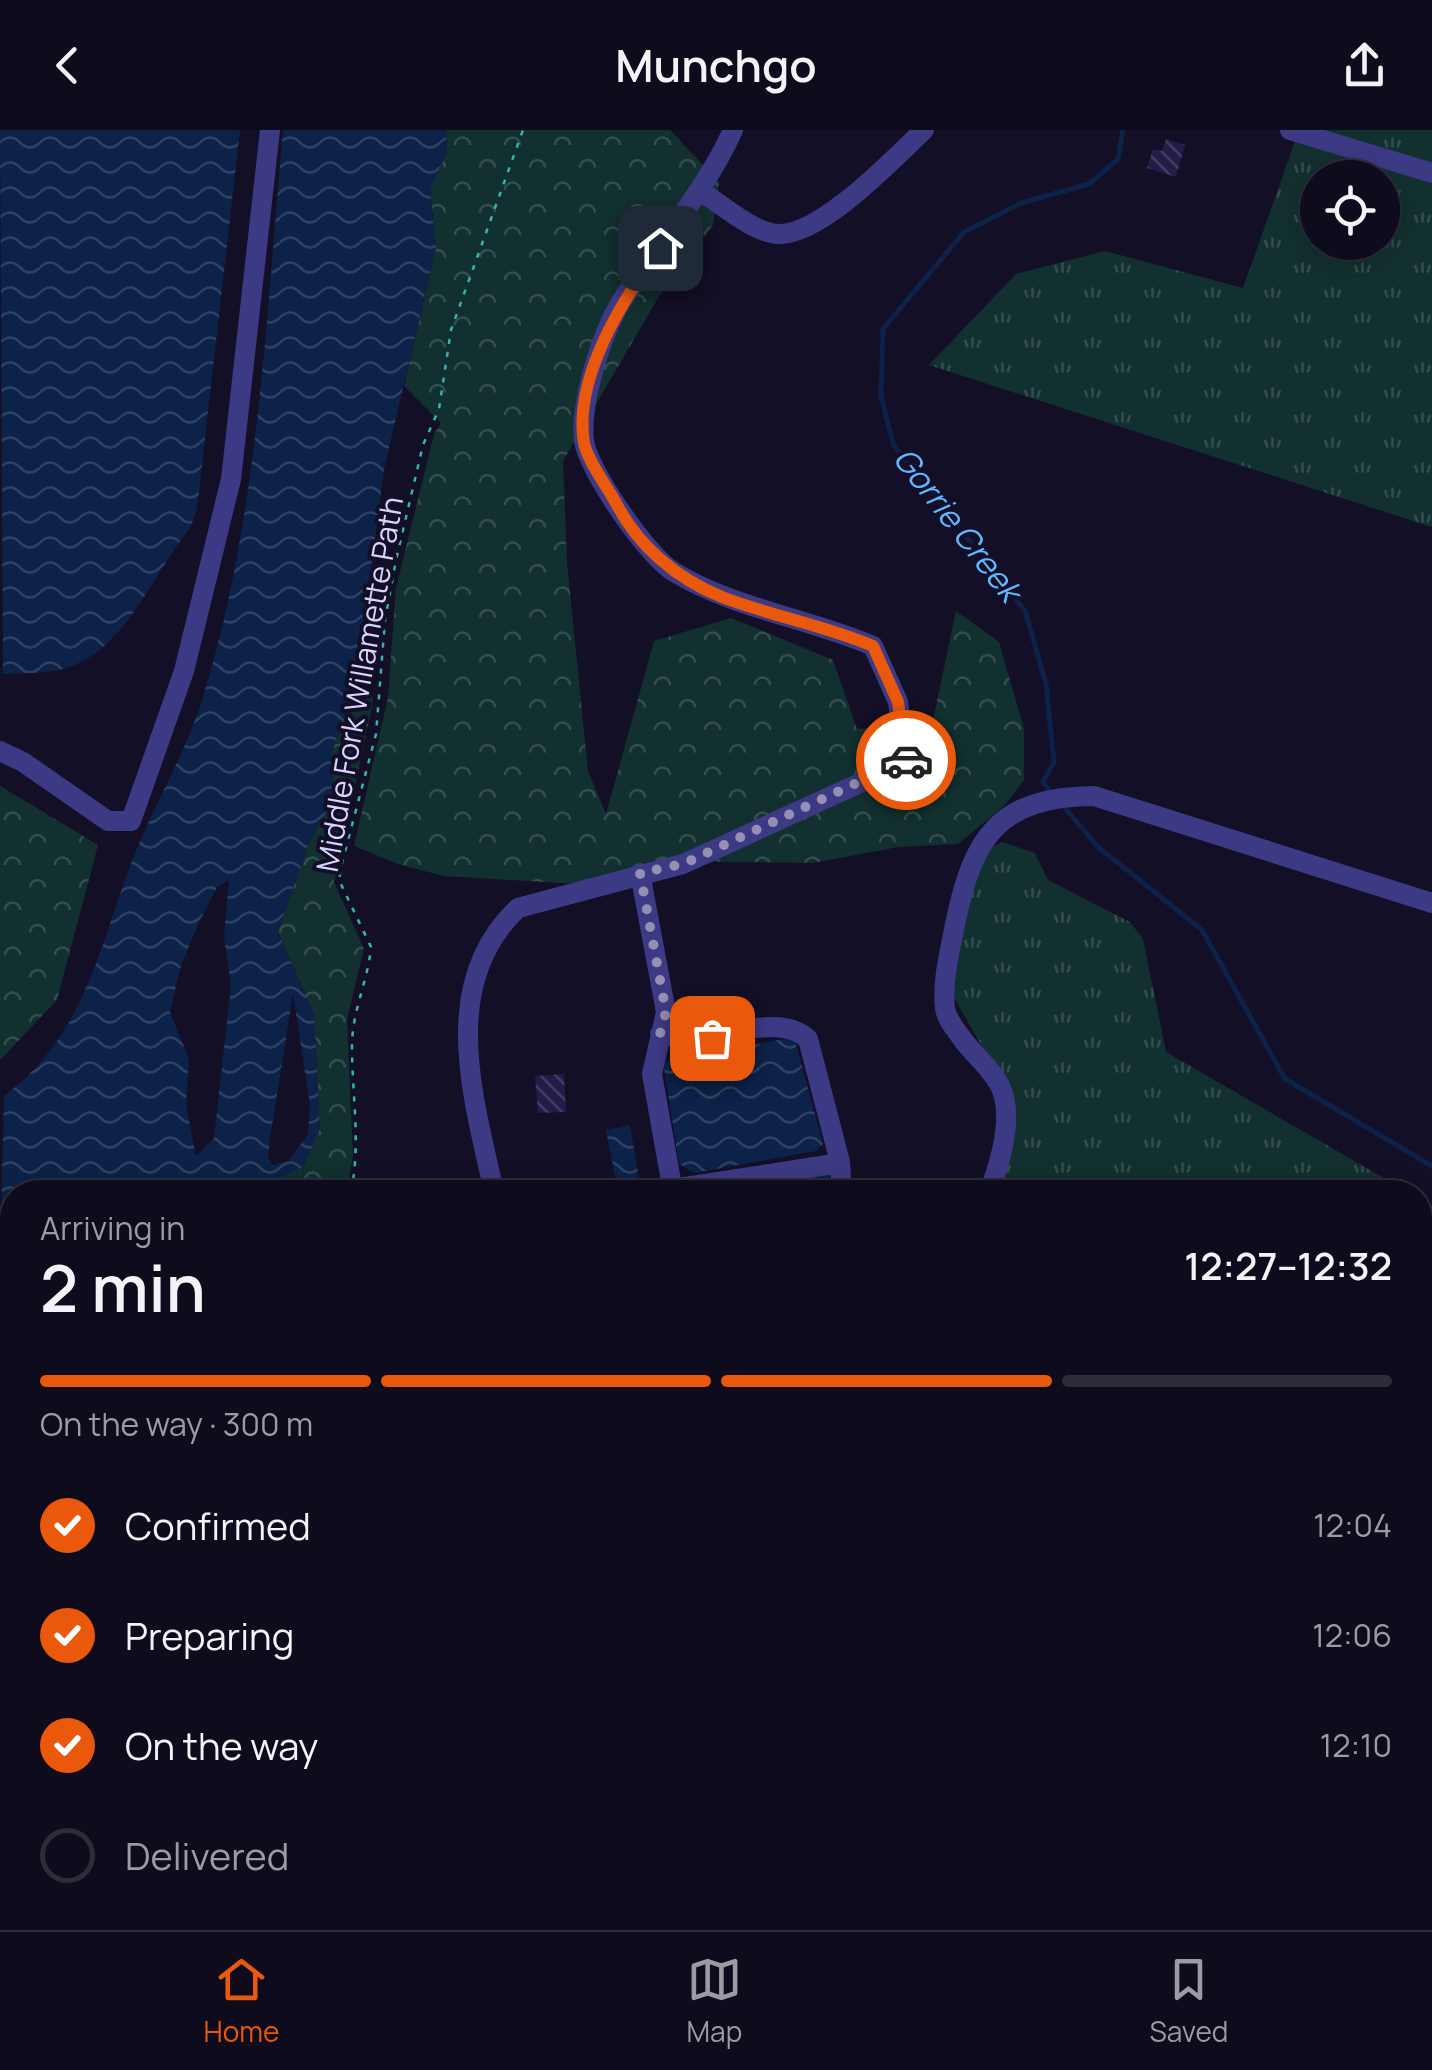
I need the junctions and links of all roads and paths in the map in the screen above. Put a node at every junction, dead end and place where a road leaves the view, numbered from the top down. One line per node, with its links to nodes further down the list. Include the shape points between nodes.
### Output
1 (270, 130): 8 (street, via 231,479 184,671 131,821 108,821)
2 (523, 130): 13 (path, Middle Fork Willamette Path, via 450,330 439,409 423,445 385,620 376,734 341,867 340,880 371,947 352,1044)
3 (733, 130): 7 (street)
4 (924, 130): 7 (street, via 830,212 789,233 765,231)
5 (1290, 130): 6 (street)
6 (1432, 174)
7 (702, 192): 9 (street, via 619,306 588,387 584,444 624,520 669,570 722,597 873,646 898,702 906,762 683,864)
8 (0, 751)
9 (640, 873): 11 (street, via 666,1012); 14 (street, via 518,908 481,962 466,1020 469,1077)
10 (1432, 903): 18 (street, via 1094,796 1014,810 966,868 946,971 944,1012 1001,1087 1005,1120)
11 (660, 1034): 12 (street, via 712,1038 796,1027 808,1039); 15 (street, via 652,1074)
12 (840, 1163): 16 (street); 17 (street)
13 (353, 1180)
14 (491, 1180)
15 (670, 1180)
16 (738, 1180)
17 (841, 1180)
18 (993, 1180)

